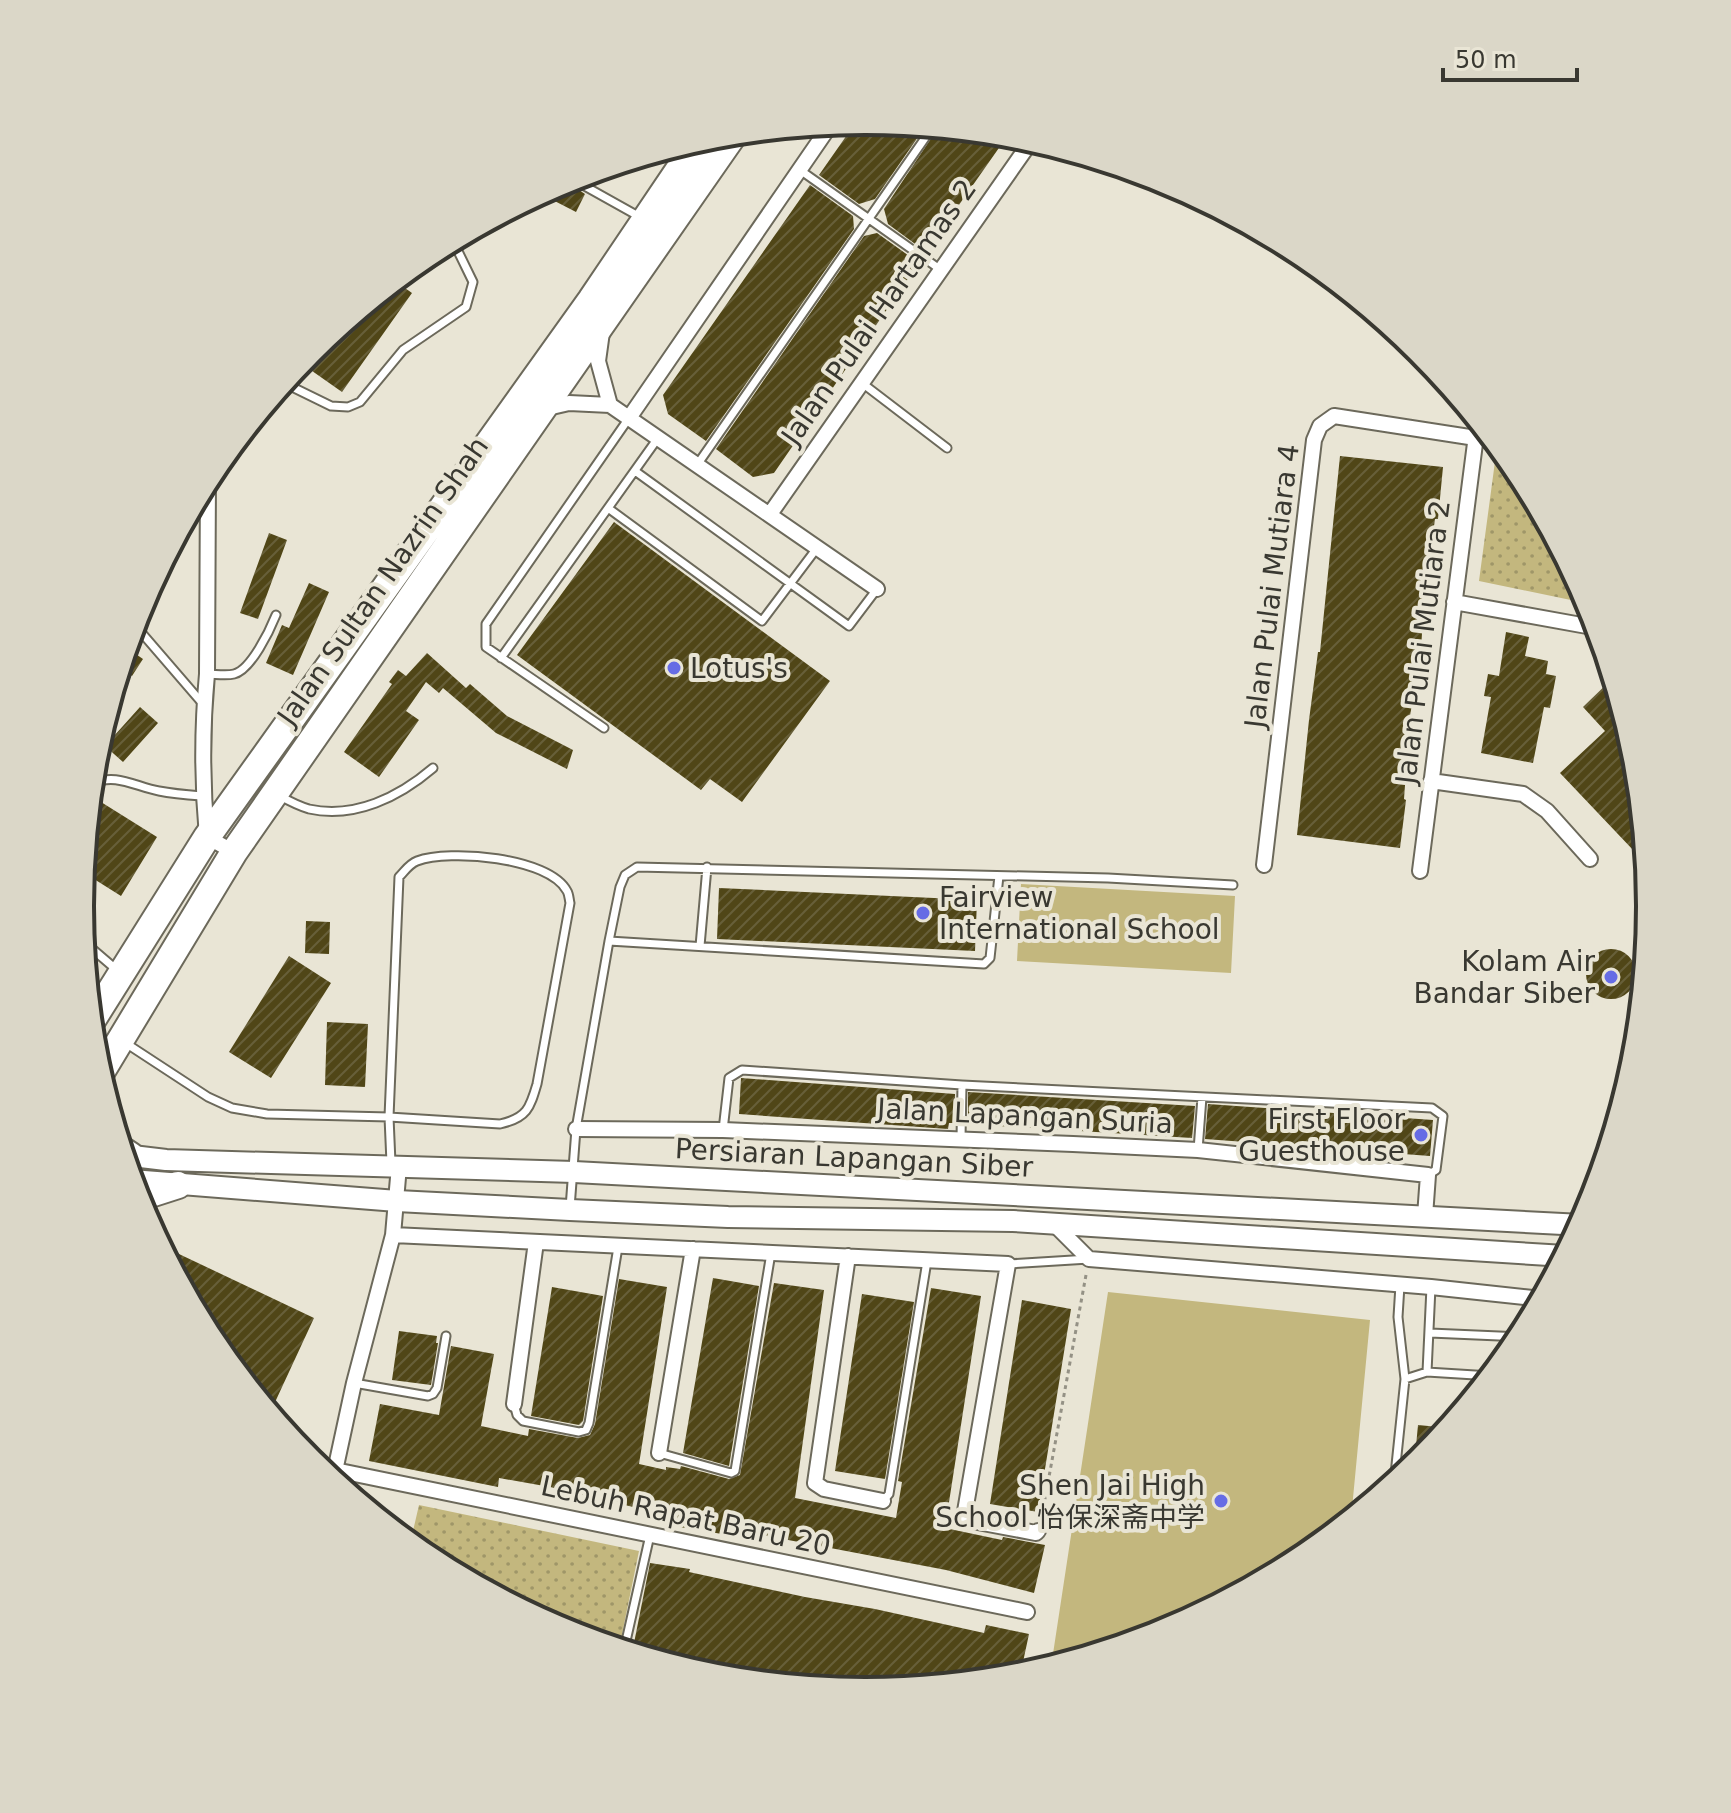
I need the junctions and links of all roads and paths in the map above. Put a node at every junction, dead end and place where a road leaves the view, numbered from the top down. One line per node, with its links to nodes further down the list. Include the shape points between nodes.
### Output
1 (822, 137): 6 (street)
2 (925, 138): 8 (lane)
3 (724, 149): 12 (highway, Jalan Sultan Nazrin Shah)
4 (1024, 152): 11 (street, Jalan Pulai Hartamas 2)
5 (688, 156): 9 (highway, Jalan Sultan Nazrin Shah)
6 (800, 170): 8 (lane); 17 (street)
7 (587, 188): 9 (lane)
8 (868, 219): 11 (lane); 23 (lane)
9 (645, 220): 44 (highway, Jalan Sultan Nazrin Shah)
10 (458, 252): 14 (lane, via 473,282 466,307 403,350 360,402 331,406)
11 (941, 270): 13 (street, Jalan Pulai Hartamas 2)
12 (610, 312): 15 (street, via 598,361); 16 (highway, Jalan Sultan Nazrin Shah)
13 (862, 383): 22 (lane); 27 (street, Jalan Pulai Hartamas 2)
14 (294, 388)
15 (610, 405): 16 (street, via 569,403); 17 (street)
16 (542, 409): 42 (highway, Jalan Sultan Nazrin Shah)
17 (629, 418): 19 (street); 35 (lane, via 486,624 486,647)
18 (1476, 434): 20 (street, Jalan Pulai Mutiara 2)
19 (658, 438): 23 (street); 24 (lane)
20 (1475, 438): 21 (street, Jalan Pulai Mutiara 4); 31 (street, Jalan Pulai Mutiara 2); 47 (street, Jalan Pulai Mutiara 4, via 1334,416 1320,426 1314,440)
21 (1479, 439)
22 (947, 448)
23 (697, 465): 27 (street)
24 (635, 471): 26 (lane); 29 (lane)
25 (208, 504): 36 (street)
26 (608, 508): 29 (lane, via 762,621); 35 (lane)
27 (770, 514): 28 (street)
28 (817, 547): 29 (lane); 30 (street)
29 (791, 582): 30 (lane, via 849,626)
30 (877, 589)
31 (1454, 602): 33 (street); 41 (street, Jalan Pulai Mutiara 2)
32 (276, 615): 36 (lane, via 242,670)
33 (1583, 625)
34 (144, 635): 37 (lane)
35 (501, 658): 38 (lane)
36 (207, 674): 37 (street)
37 (204, 705): 43 (street)
38 (604, 728)
39 (433, 768): 42 (lane, via 412,786 348,812 310,809)
40 (105, 780): 43 (lane)
41 (1431, 781): 46 (street, via 1523,794 1547,811); 49 (street, Jalan Pulai Mutiara 2)
42 (274, 794): 45 (highway, Jalan Sultan Nazrin Shah)
43 (203, 796): 44 (street)
44 (207, 837): 45 (street); 55 (highway, Jalan Sultan Nazrin Shah)
45 (234, 852): 57 (highway, Jalan Sultan Nazrin Shah)
46 (1590, 859)
47 (1264, 865)
48 (707, 867): 50 (lane); 52 (lane, via 637,867 625,875); 53 (lane)
49 (1420, 871)
50 (999, 876): 51 (lane); 53 (lane, via 990,958 984,964)
51 (1233, 885)
52 (609, 941): 53 (lane); 62 (lane)
53 (700, 946)
54 (96, 952): 55 (lane)
55 (122, 974): 56 (highway, Jalan Sultan Nazrin Shah)
56 (101, 1007)
57 (121, 1040): 58 (highway, Jalan Sultan Nazrin Shah); 61 (lane, via 232,1108)
58 (109, 1059)
59 (962, 1085): 60 (lane); 63 (lane, via 742,1070 729,1078); 64 (lane)
60 (1202, 1097): 65 (lane); 70 (lane, via 1432,1108 1443,1116 1442,1133 1436,1170)
61 (389, 1117): 61 (lane, via 500,1124 516,1121 530,1108 570,903 567,890 555,878 503,859 450,857 421,859 399,877); 68 (lane)
62 (576, 1129): 63 (street, Jalan Lapangan Suria); 69 (lane)
63 (723, 1130): 64 (street, Jalan Lapangan Suria)
64 (961, 1138): 65 (street, Jalan Lapangan Suria)
65 (1198, 1150): 70 (street, Jalan Lapangan Suria)
66 (137, 1160): 68 (main road, Persiaran Lapangan Siber)
67 (140, 1166): 71 (main road, Persiaran Lapangan Siber)
68 (395, 1166): 69 (main road, Persiaran Lapangan Siber); 74 (street)
69 (574, 1172): 73 (main road, Persiaran Lapangan Siber); 75 (lane)
70 (1428, 1175): 76 (street)
71 (178, 1185): 72 (highway); 74 (main road, Persiaran Lapangan Siber)
72 (150, 1194)
73 (1011, 1194): 76 (main road, Persiaran Lapangan Siber); 77 (main road)
74 (397, 1201): 75 (main road, Persiaran Lapangan Siber); 80 (street)
75 (570, 1210): 77 (main road, Persiaran Lapangan Siber)
76 (1425, 1216): 79 (main road, Persiaran Lapangan Siber)
77 (1013, 1221): 78 (main road, Persiaran Lapangan Siber)
78 (1053, 1223): 85 (main road, Persiaran Lapangan Siber); 87 (street)
79 (1568, 1224)
80 (393, 1235): 81 (street); 99 (street)
81 (536, 1242): 82 (street); 100 (street)
82 (619, 1245): 83 (street); 100 (lane, via 586,1430 523,1421)
83 (693, 1249): 84 (street); 101 (street)
84 (771, 1253): 86 (street); 101 (lane, via 735,1471)
85 (1553, 1255)
86 (848, 1256): 88 (street); 105 (street, via 815,1483)
87 (1089, 1259): 89 (lane); 90 (street); 106 (path)
88 (927, 1260): 89 (street); 105 (lane, via 889,1494)
89 (1008, 1264): 106 (street, via 964,1517)
90 (1400, 1285): 91 (street); 98 (lane)
91 (1431, 1287): 92 (street); 93 (lane)
92 (1530, 1298)
93 (1430, 1333): 95 (lane); 96 (lane)
94 (446, 1336): 99 (lane, via 433,1394)
95 (1506, 1336)
96 (1427, 1372): 97 (lane); 98 (lane)
97 (1479, 1375)
98 (1405, 1379): 102 (lane)
99 (354, 1383): 103 (street)
100 (514, 1404)
101 (659, 1453)
102 (1396, 1466)
103 (336, 1467)
104 (347, 1477): 107 (street, Lebuh Rapat Baru 20)
105 (883, 1501)
106 (1038, 1531)
107 (650, 1535): 108 (street, Lebuh Rapat Baru 20); 109 (lane)
108 (1027, 1612)
109 (626, 1640)

